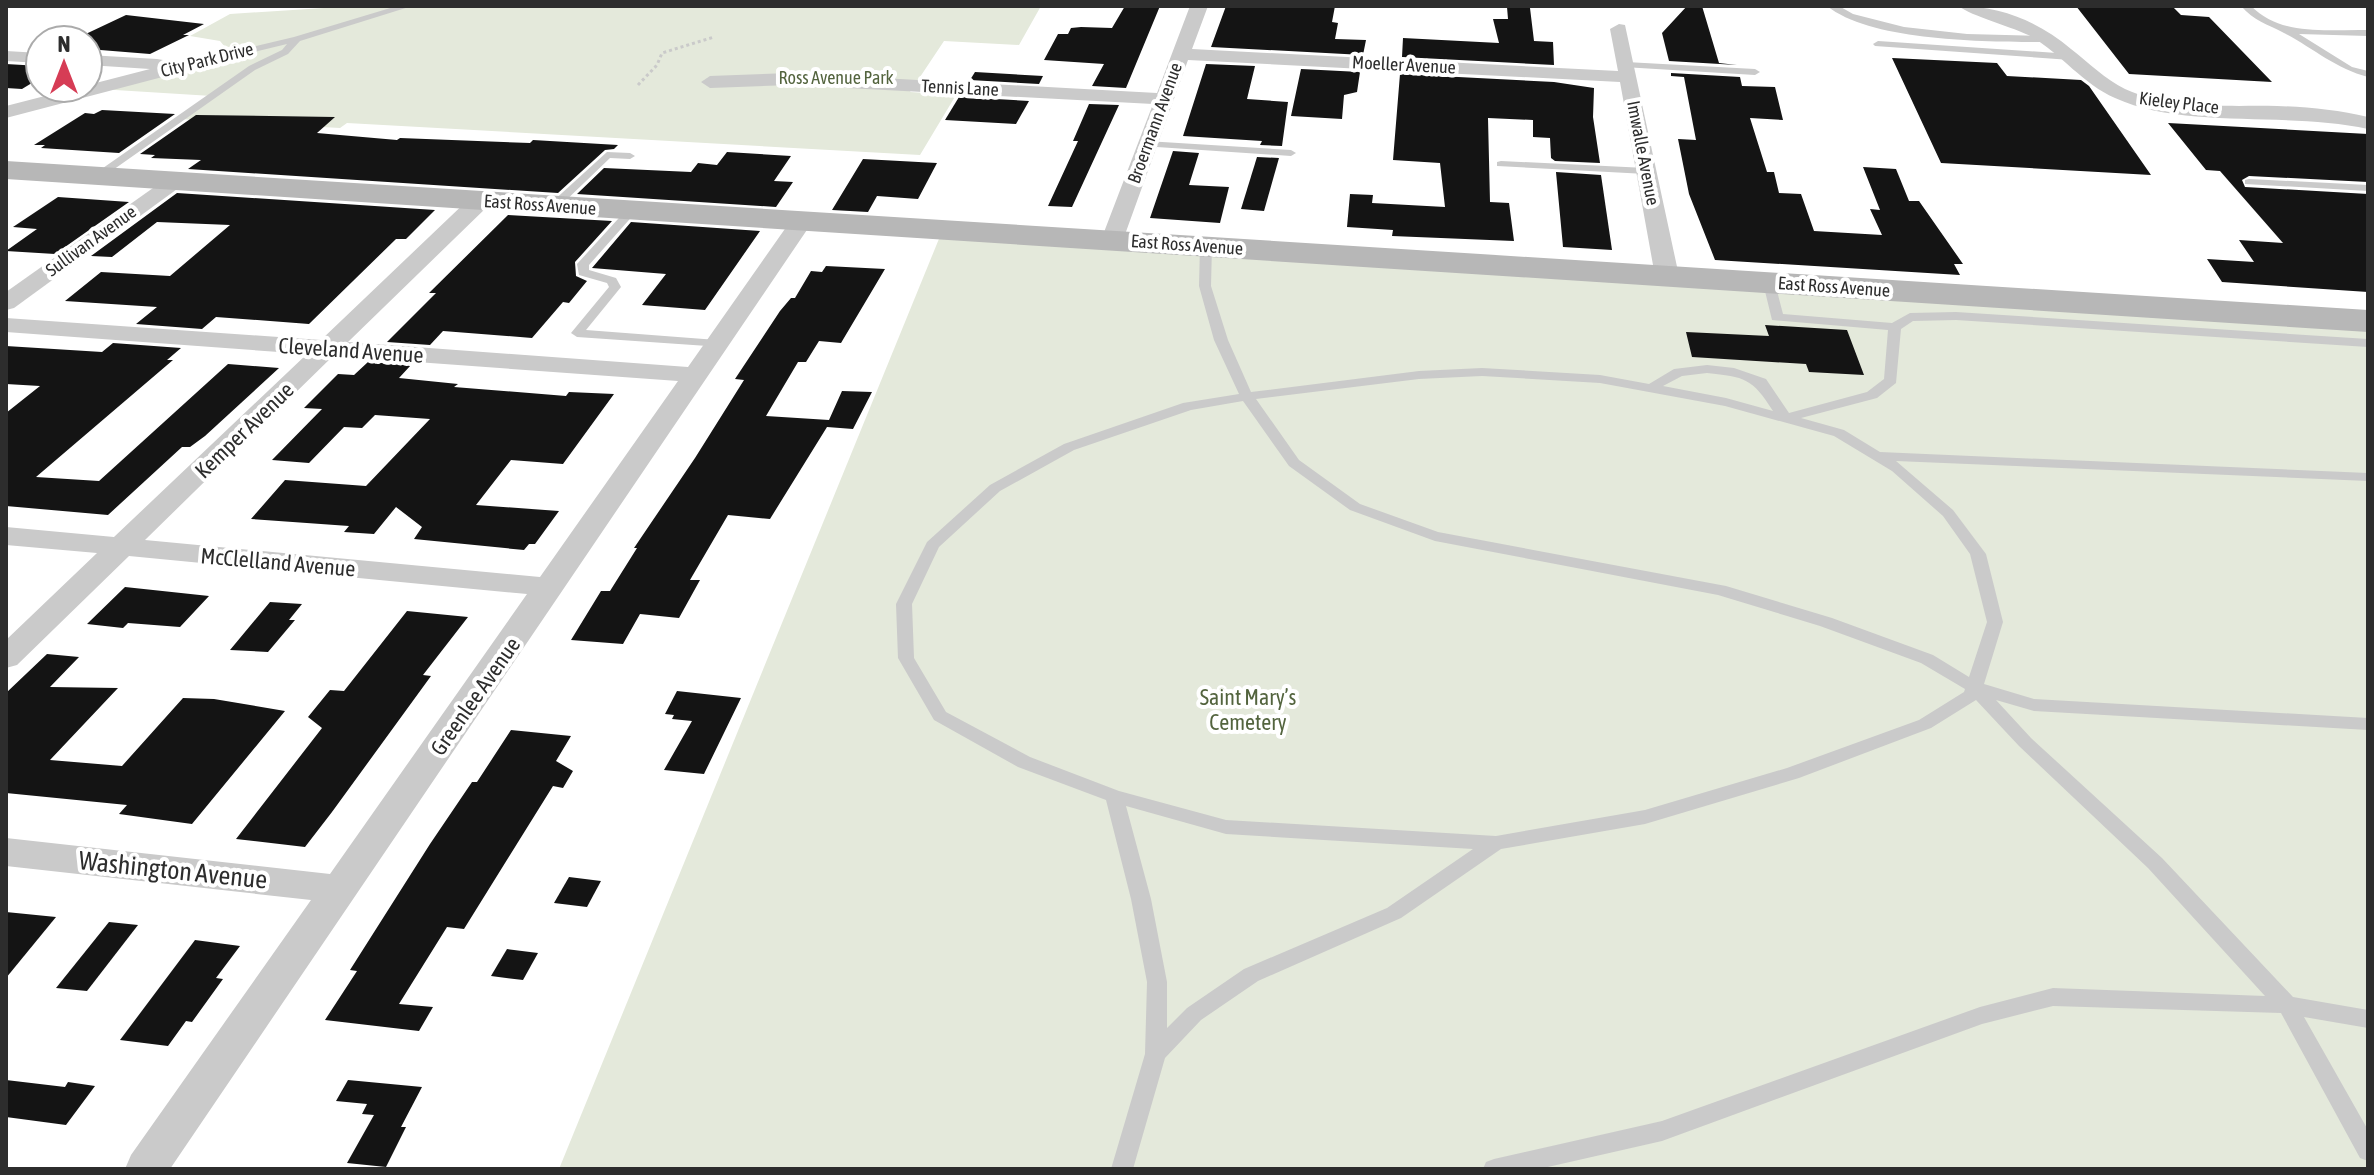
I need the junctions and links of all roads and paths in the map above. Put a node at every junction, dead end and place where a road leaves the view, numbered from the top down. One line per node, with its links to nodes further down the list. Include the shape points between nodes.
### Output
1 (407, 6): 11 (lane, City Park Drive)
2 (1199, 6): 14 (street, Broermann Avenue)
3 (1832, 6): 12 (lane, via 1845,15 1900,28)
4 (1968, 6): 6 (street, Kieley Place)
5 (2246, 6): 8 (lane, via 2260,20)
6 (1998, 10): 12 (street, Kieley Place)
7 (1619, 29): 18 (street, Imwalle Avenue)
8 (2287, 31): 9 (lane); 20 (lane, via 2349,69)
9 (2368, 33)
10 (714, 37): 22 (path, via 662,53)
11 (297, 39): 17 (lane, City Park Drive); 32 (lane)
12 (2047, 39): 15 (street, Kieley Place)
13 (1878, 44): 15 (lane)
14 (1180, 54): 18 (street, Moeller Avenue); 23 (street, Broermann Avenue)
15 (2071, 57): 25 (street, Kieley Place, via 2105,87 2148,102 2326,114)
16 (104, 61): 17 (street)
17 (187, 65): 24 (street, City Park Drive)
18 (1627, 71): 19 (lane); 31 (street, Imwalle Avenue)
19 (1755, 72)
20 (2368, 74)
21 (710, 82): 23 (street, Tennis Lane, via 790,79)
22 (638, 85)
23 (1163, 99): 26 (street, Broermann Avenue)
24 (6, 112)
25 (2368, 123)
26 (1146, 144): 27 (lane); 40 (street, Broermann Avenue)
27 (1291, 153)
28 (630, 156): 37 (lane, via 607,155)
29 (1501, 164): 31 (lane)
30 (6, 170): 32 (street, East Ross Avenue)
31 (1646, 171): 42 (street, Imwalle Avenue)
32 (99, 175): 33 (street, East Ross Avenue)
33 (177, 180): 36 (street, East Ross Avenue); 44 (street, Sullivan Avenue)
34 (2249, 182): 35 (lane)
35 (2368, 188)
36 (480, 201): 37 (street, East Ross Avenue); 50 (street, Kemper Avenue)
37 (555, 205): 38 (street, East Ross Avenue)
38 (632, 210): 39 (street, East Ross Avenue); 49 (lane, via 583,264 583,272 612,281 615,287 577,333)
39 (802, 221): 40 (street, East Ross Avenue); 49 (street, Greenlee Avenue)
40 (1112, 240): 41 (street, East Ross Avenue)
41 (1206, 246): 42 (street, East Ross Avenue); 53 (lane, via 1205,286 1221,340)
42 (1667, 276): 43 (street, East Ross Avenue)
43 (1769, 283): 45 (street, East Ross Avenue); 47 (lane, via 1777,317)
44 (6, 303)
45 (2368, 321)
46 (6, 325): 50 (street, Cleveland Avenue)
47 (1895, 327): 48 (lane, via 1910,317 1956,316); 54 (lane, via 1891,380 1872,395)
48 (2368, 343)
49 (717, 344): 51 (street, Greenlee Avenue)
50 (329, 348): 51 (street, Cleveland Avenue); 58 (street, Kemper Avenue)
51 (695, 375): 59 (street, Greenlee Avenue)
52 (1651, 388): 53 (lane, via 1600,379 1482,372); 54 (lane); 54 (lane, via 1679,372 1734,372 1761,382)
53 (1247, 397): 61 (lane, via 1294,463 1355,507 1435,536 1720,590 1927,659); 63 (lane, via 1188,406 1069,447 995,488 932,545 904,604 906,658 940,716 1024,762)
54 (1785, 418): 55 (lane, via 1839,433)
55 (1877, 456): 56 (lane); 61 (lane, via 1948,513 1978,554 1995,622)
56 (2368, 477)
57 (6, 536): 58 (street, McClelland Avenue)
58 (120, 548): 59 (street, McClelland Avenue); 60 (street, Kemper Avenue)
59 (551, 587): 66 (street, Greenlee Avenue)
60 (6, 658)
61 (1974, 687): 62 (lane, via 2034,705); 64 (lane, via 1972,695 1925,724 1793,773 1645,817); 67 (lane, via 2155,863)
62 (2368, 724)
63 (1114, 796): 64 (lane, via 1226,827); 69 (lane, via 1157,982)
64 (1496, 843): 69 (lane, via 1394,913 1251,975 1194,1014)
65 (6, 852): 66 (street, Washington Avenue)
66 (340, 889): 72 (street, Greenlee Avenue)
67 (2287, 1005): 68 (lane); 70 (lane); 73 (lane, via 2053,997 1980,1016 1662,1131)
68 (2368, 1019)
69 (1156, 1054): 71 (lane)
70 (2368, 1151)
71 (1122, 1168)
72 (146, 1169)
73 (1494, 1169)

